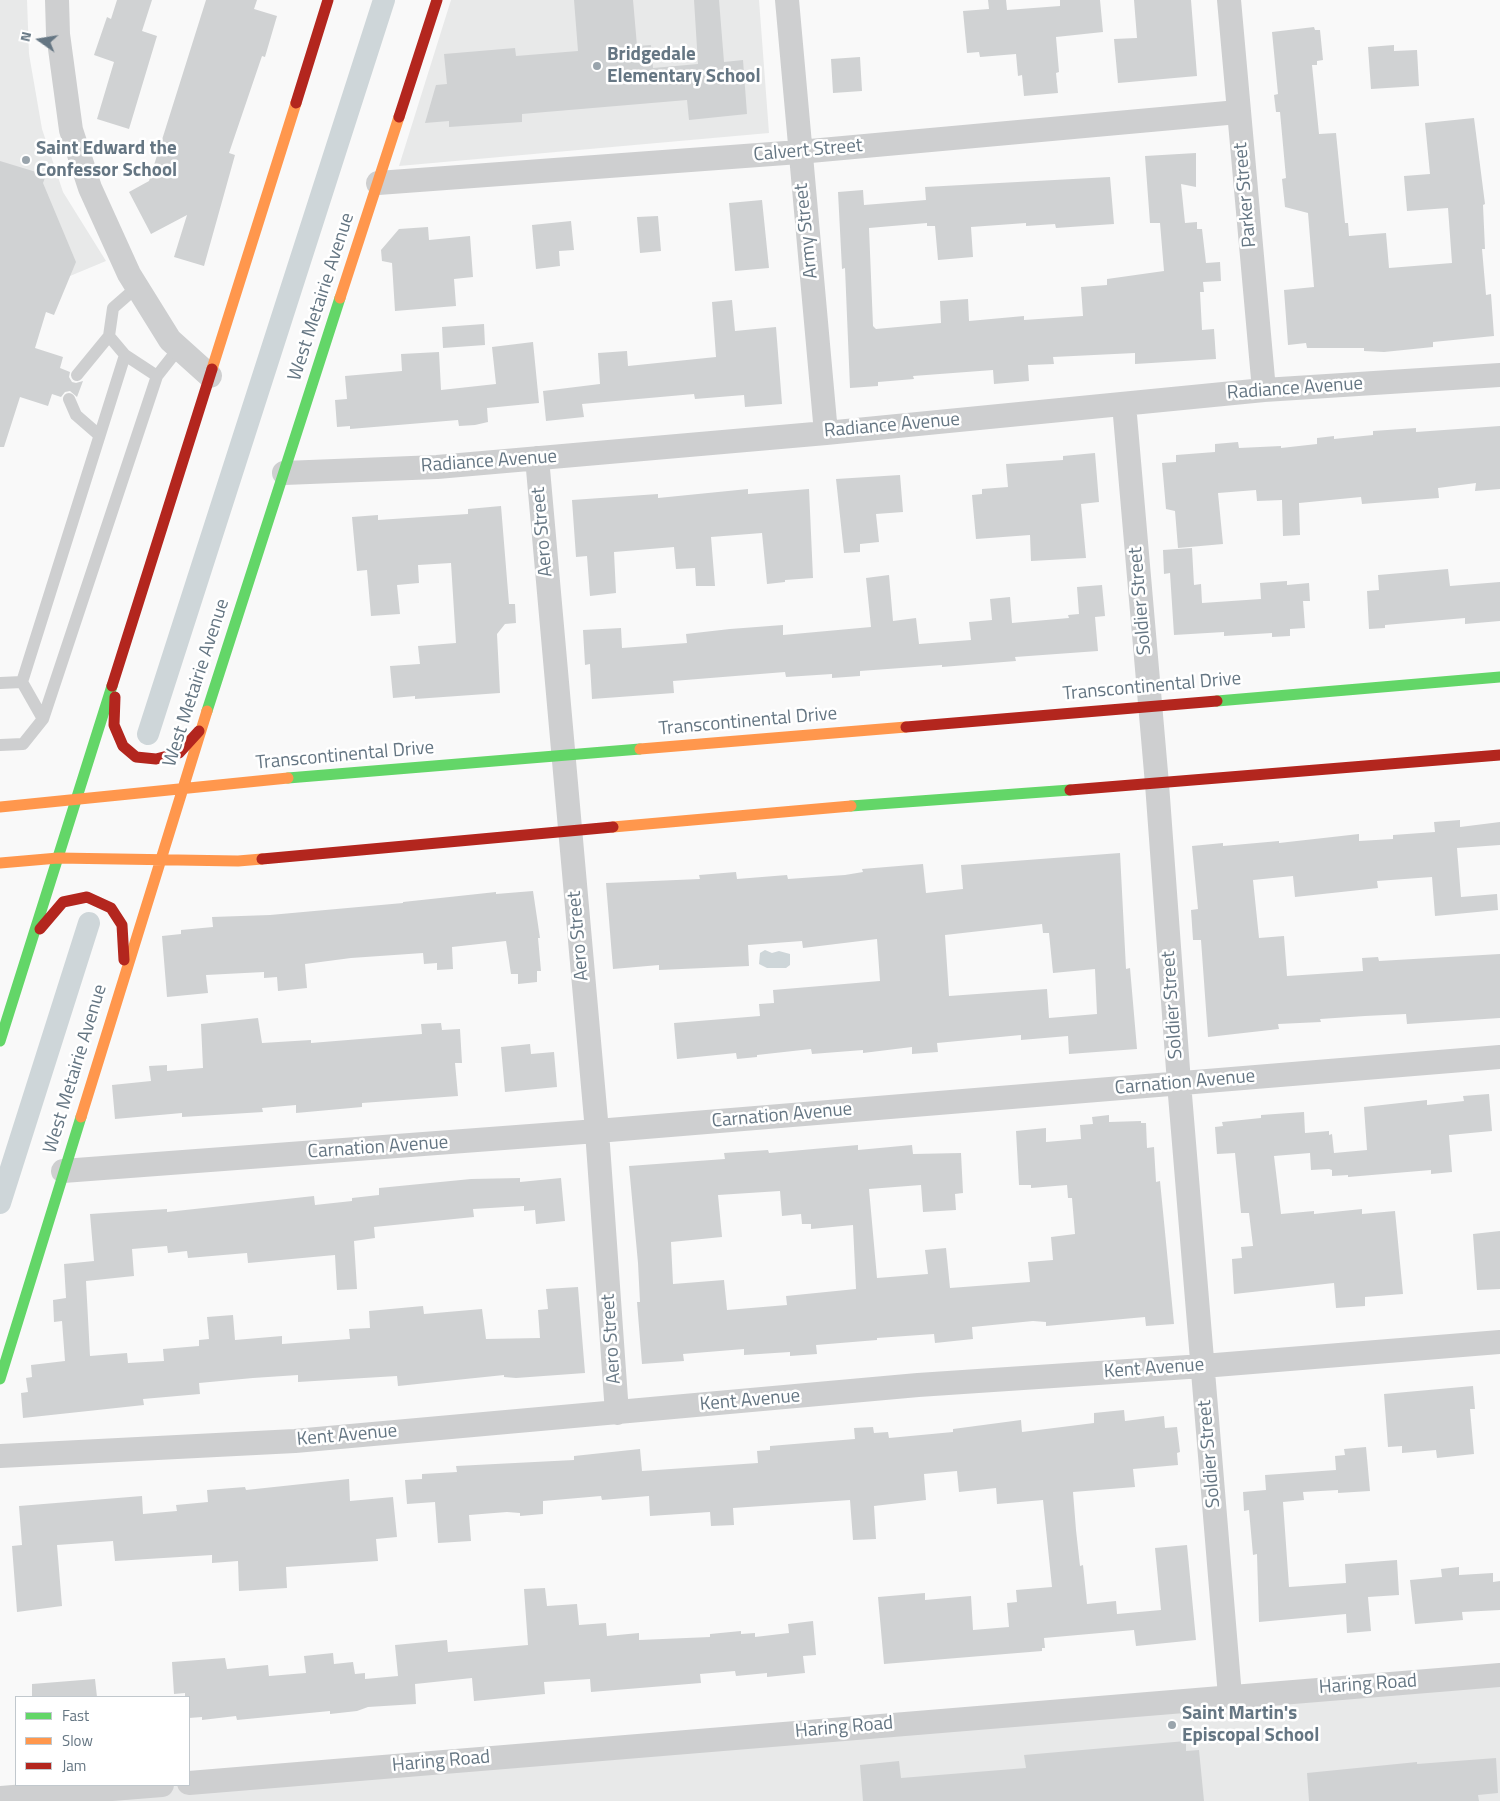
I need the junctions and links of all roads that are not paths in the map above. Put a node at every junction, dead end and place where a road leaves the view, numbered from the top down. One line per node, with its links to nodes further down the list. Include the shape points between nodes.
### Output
1 (57, 0): 9 (street, via 58,34 71,130 90,188)
2 (328, 0): 16 (street)
3 (437, 0): 8 (street, West Metairie Avenue)
4 (787, 0): 7 (street, Army Street)
5 (1229, 0): 6 (street, Parker Street)
6 (1238, 112): 7 (street, Calvert Street); 17 (street, Parker Street)
7 (799, 152): 8 (street, Calvert Street); 20 (street, Army Street)
8 (378, 183): 23 (street, West Metairie Avenue)
9 (137, 287): 10 (lane, via 113,308); 11 (street, via 170,340)
10 (109, 336): 12 (lane); 13 (lane)
11 (179, 348): 15 (lane); 16 (street)
12 (124, 355): 15 (lane); 21 (lane)
13 (77, 374)
14 (1500, 375): 17 (street, Radiance Avenue)
15 (158, 376): 29 (lane)
16 (210, 376): 24 (street)
17 (1264, 390): 19 (street, Radiance Avenue)
18 (69, 399): 21 (lane, via 76,415)
19 (1124, 404): 20 (street, Radiance Avenue); 28 (street, Soldier Street)
20 (826, 433): 22 (street, Radiance Avenue)
21 (100, 435): 26 (lane)
22 (537, 458): 23 (street, Radiance Avenue, via 437,467); 33 (street, Aero Street)
23 (284, 473): 30 (street, West Metairie Avenue)
24 (116, 673): 30 (street, via 114,725 123,746 136,757 156,758 179,753); 36 (street)
25 (1500, 677): 28 (street, Transcontinental Drive)
26 (22, 682): 27 (lane); 29 (lane)
27 (0, 683)
28 (1151, 705): 33 (street, Transcontinental Drive); 34 (street, Soldier Street)
29 (43, 719): 31 (lane, via 23,744)
30 (202, 728): 35 (street, West Metairie Avenue)
31 (0, 745)
32 (1500, 755): 34 (street)
33 (562, 756): 35 (street, Transcontinental Drive); 38 (street, Aero Street)
34 (1157, 784): 38 (street, via 926,799); 46 (street, Soldier Street)
35 (182, 787): 36 (street, Transcontinental Drive); 40 (street, West Metairie Avenue)
36 (76, 800): 37 (street, Transcontinental Drive); 39 (street)
37 (0, 807)
38 (570, 831): 40 (street, via 238,861); 47 (street, Aero Street)
39 (58, 858): 40 (street); 41 (street); 42 (street)
40 (160, 858): 43 (street, West Metairie Avenue)
41 (0, 863)
42 (31, 943): 43 (street, via 46,919 63,902 87,897 110,908 122,925); 44 (street)
43 (125, 971): 48 (street, West Metairie Avenue)
44 (0, 1041)
45 (1500, 1057): 46 (street, Carnation Avenue)
46 (1178, 1083): 47 (street, Carnation Avenue); 50 (street, Soldier Street)
47 (597, 1131): 48 (street, Carnation Avenue); 52 (street, Aero Street)
48 (63, 1171): 51 (street, West Metairie Avenue)
49 (1500, 1342): 50 (street, Kent Avenue)
50 (1203, 1366): 52 (street, Kent Avenue, via 918,1385); 55 (street, Soldier Street)
51 (0, 1379)
52 (617, 1413): 53 (street, Kent Avenue, via 295,1441)
53 (0, 1456)
54 (1500, 1676): 55 (street, Haring Road)
55 (1230, 1696): 56 (street, Haring Road)
56 (190, 1783)
57 (150, 1786): 58 (street)
58 (0, 1798)

